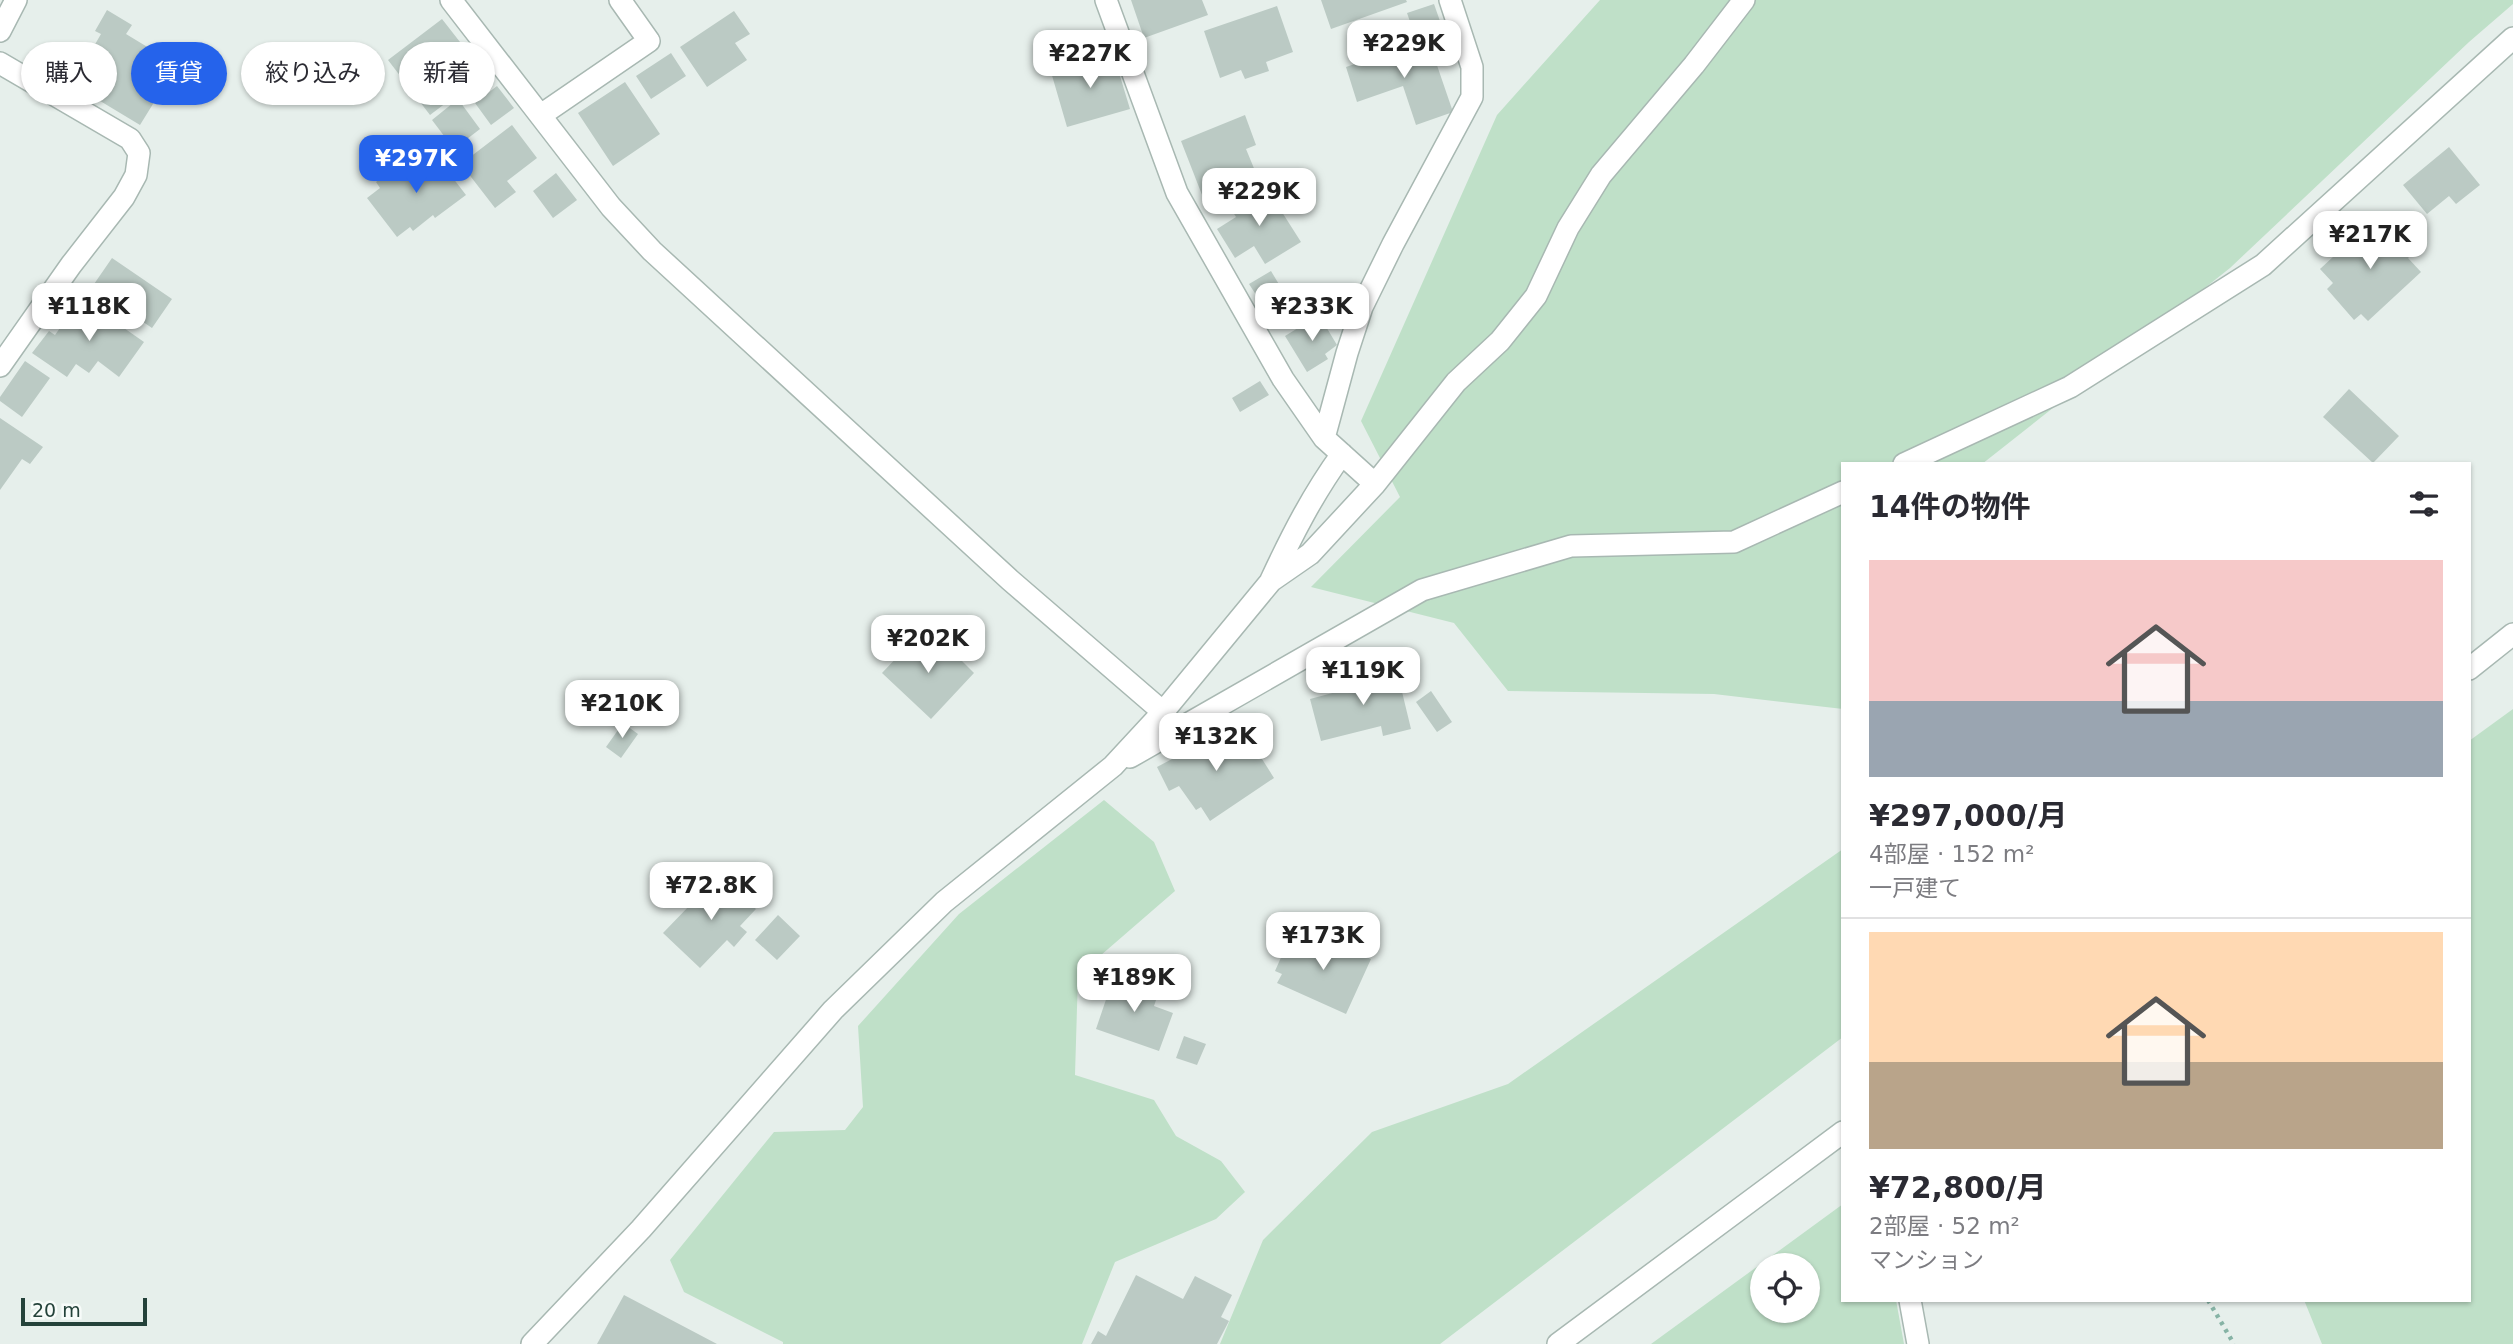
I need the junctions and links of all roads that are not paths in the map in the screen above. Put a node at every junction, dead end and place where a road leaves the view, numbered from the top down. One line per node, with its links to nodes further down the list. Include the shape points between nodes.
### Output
1 (16, 0): 7 (street)
2 (451, 0): 10 (street)
3 (620, 0): 10 (street, via 649,41)
4 (1106, 0): 12 (street, via 1177,193 1283,379)
5 (1450, 0): 12 (street, via 1472,67 1472,97 1362,307)
6 (1744, 0): 15 (street, via 1601,175 1568,228 1536,296 1500,341 1456,382)
7 (0, 31)
8 (2513, 38): 14 (street, via 2263,265 2070,387)
9 (0, 63): 11 (street, via 130,139 139,153 136,175 124,197)
10 (541, 115): 20 (street, via 611,207 652,251 1010,580)
11 (0, 366)
12 (1324, 438): 13 (street)
13 (1342, 454): 15 (street); 17 (street, via 1294,528)
14 (1908, 462)
15 (1375, 484): 17 (street, via 1310,554)
16 (1841, 493): 21 (street, via 1734,542 1570,546 1422,590)
17 (1271, 582): 20 (street)
18 (2513, 634): 19 (street)
19 (2471, 667)
20 (1163, 712): 21 (street)
21 (1113, 766): 24 (street, via 944,902 833,1010 641,1229)
22 (1841, 1133): 25 (street)
23 (1910, 1302): 26 (street)
24 (532, 1344)
25 (1558, 1344)
26 (1918, 1344)

